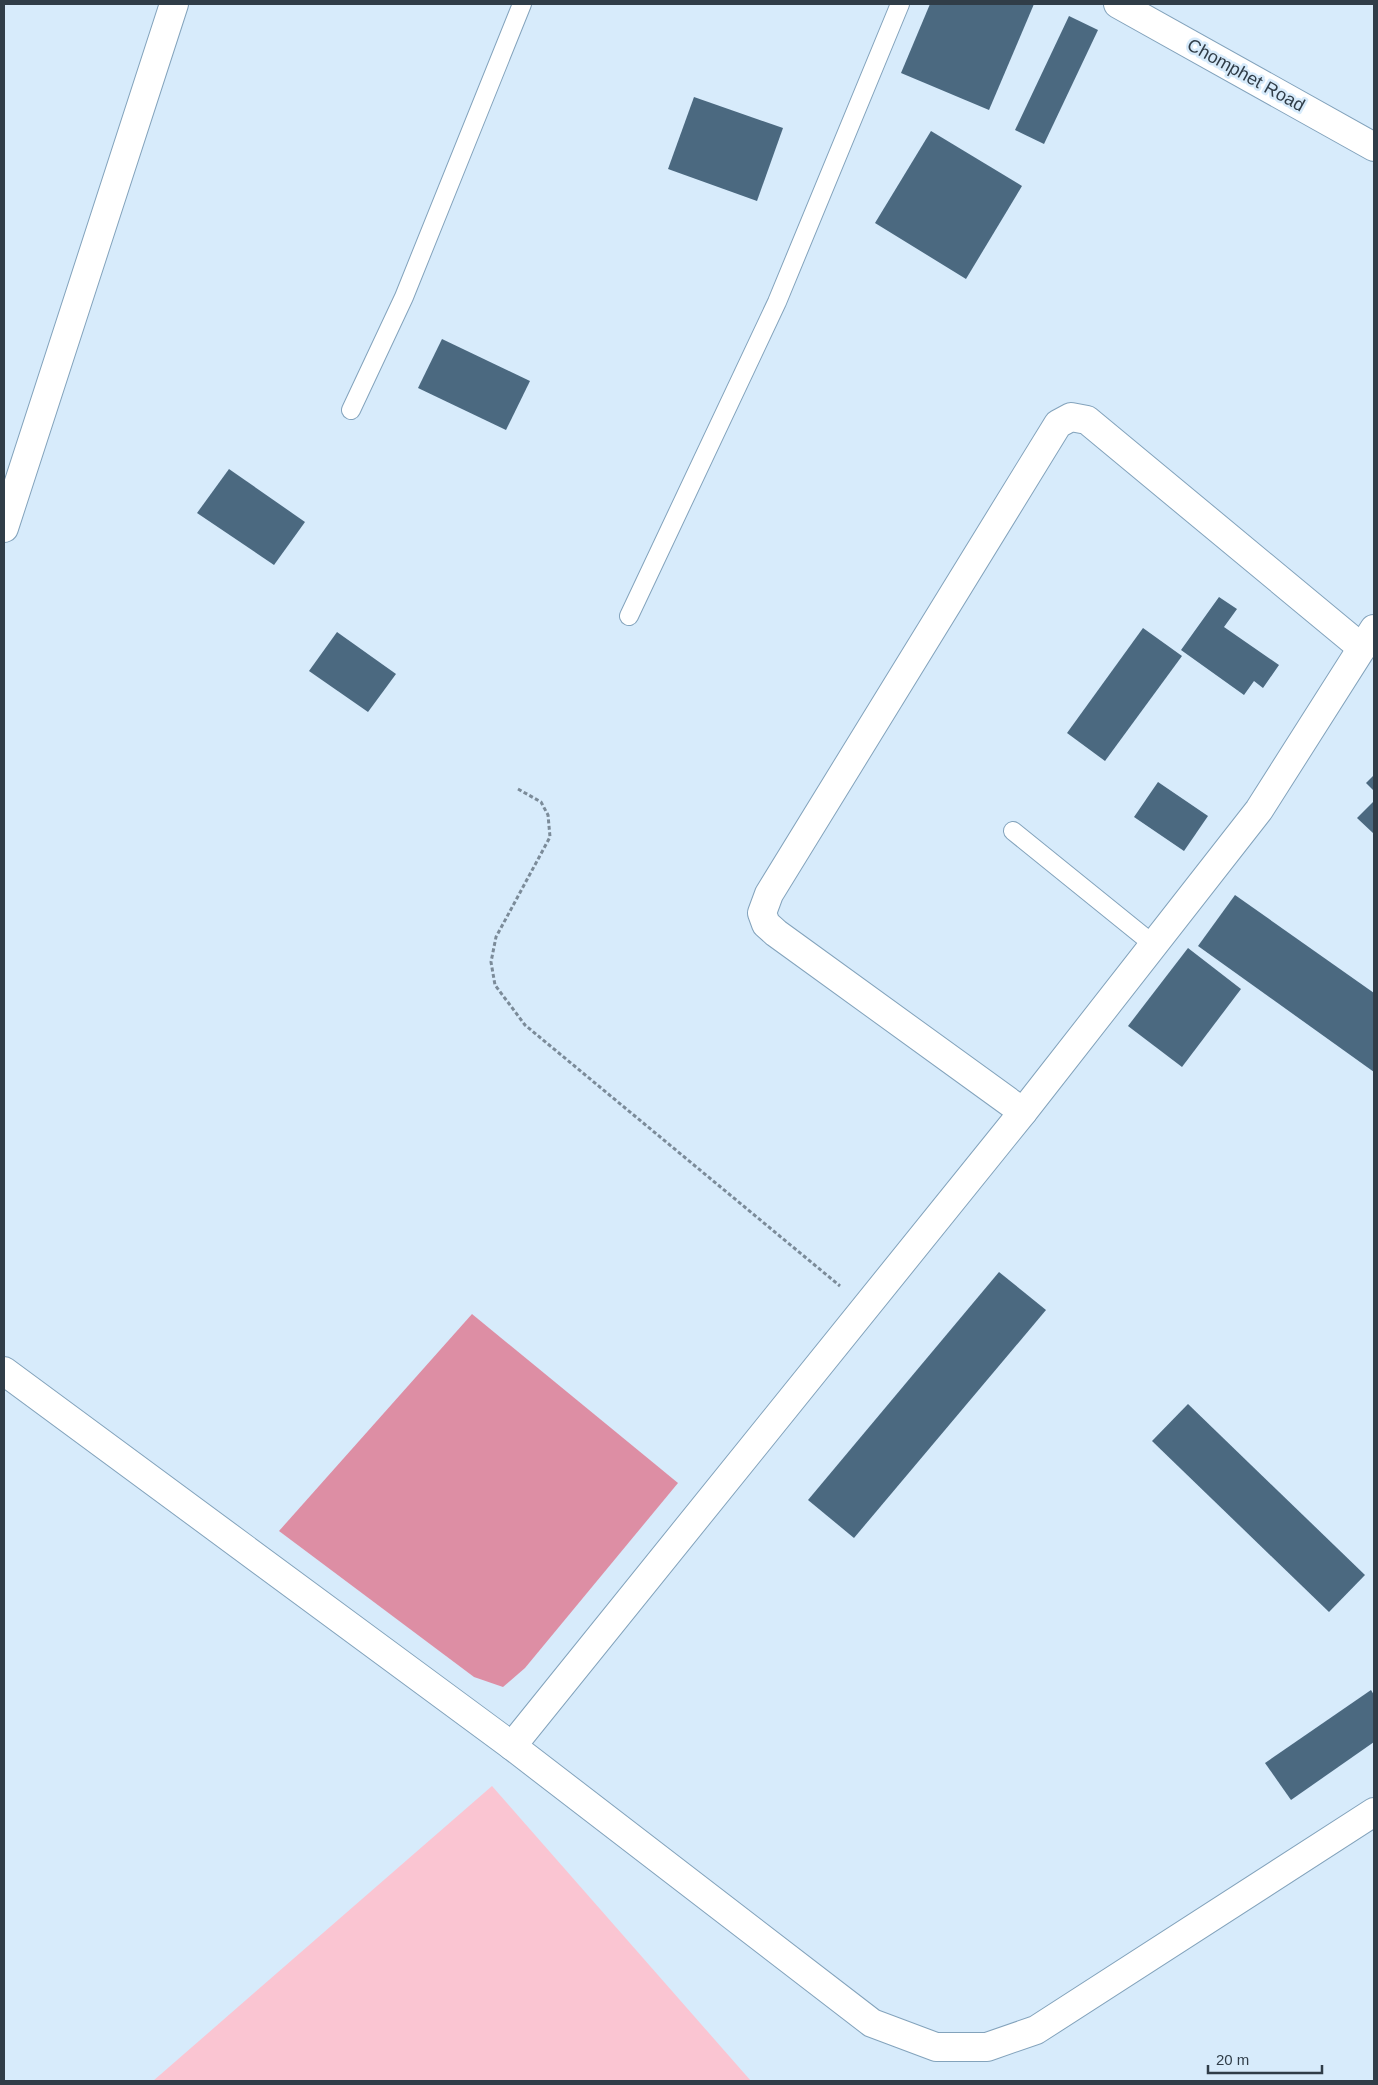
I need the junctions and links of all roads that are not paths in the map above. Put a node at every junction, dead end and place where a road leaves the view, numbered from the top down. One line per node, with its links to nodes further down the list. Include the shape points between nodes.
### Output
1 (174, 4): 7 (street)
2 (522, 4): 6 (lane, via 404,297)
3 (900, 4): 8 (lane, via 777,302)
4 (1118, 4): 5 (street, Chomphet Road)
5 (1374, 147)
6 (351, 410)
7 (4, 528)
8 (628, 616)
9 (1368, 638): 11 (street, via 1259,810); 12 (street, via 1087,420 1071,417 1058,424 774,885 762,913 766,924 776,933)
10 (1013, 831): 11 (lane)
11 (1154, 945): 12 (street)
12 (1023, 1112): 14 (street)
13 (4, 1371): 14 (street)
14 (512, 1746): 15 (street, via 872,2023 936,2047 987,2047 1036,2030)
15 (1374, 1812)

